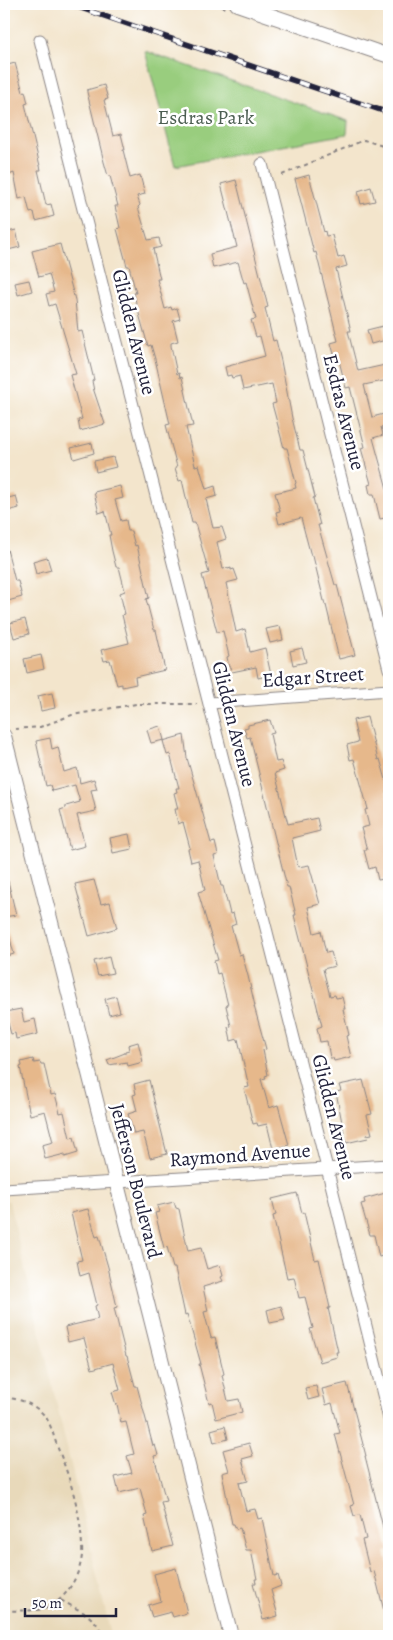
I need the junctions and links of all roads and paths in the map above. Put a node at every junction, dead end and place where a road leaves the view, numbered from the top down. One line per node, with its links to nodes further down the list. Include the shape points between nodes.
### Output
1 (237, 4): 3 (street)
2 (40, 40): 9 (street, Glidden Avenue)
3 (389, 56)
4 (389, 148): 6 (path, via 364,140)
5 (262, 164): 7 (street, Esdras Avenue)
6 (282, 175)
7 (389, 669)
8 (389, 690): 9 (street, Edgar Street)
9 (205, 703): 10 (path, via 136,704 72,715); 12 (street, Glidden Avenue)
10 (7, 738): 13 (street, Jefferson Boulevard)
11 (389, 1165): 12 (street, Raymond Avenue)
12 (328, 1168): 13 (street, Raymond Avenue); 16 (street, Glidden Avenue)
13 (116, 1182): 14 (street, Raymond Avenue); 20 (street, Jefferson Boulevard)
14 (4, 1190)
15 (4, 1398): 17 (path, via 29,1404 46,1418 72,1483 83,1548 71,1587)
16 (389, 1419)
17 (61, 1599): 18 (path, via 47,1608); 19 (path, via 93,1618)
18 (4, 1611)
19 (102, 1636)
20 (231, 1636)

